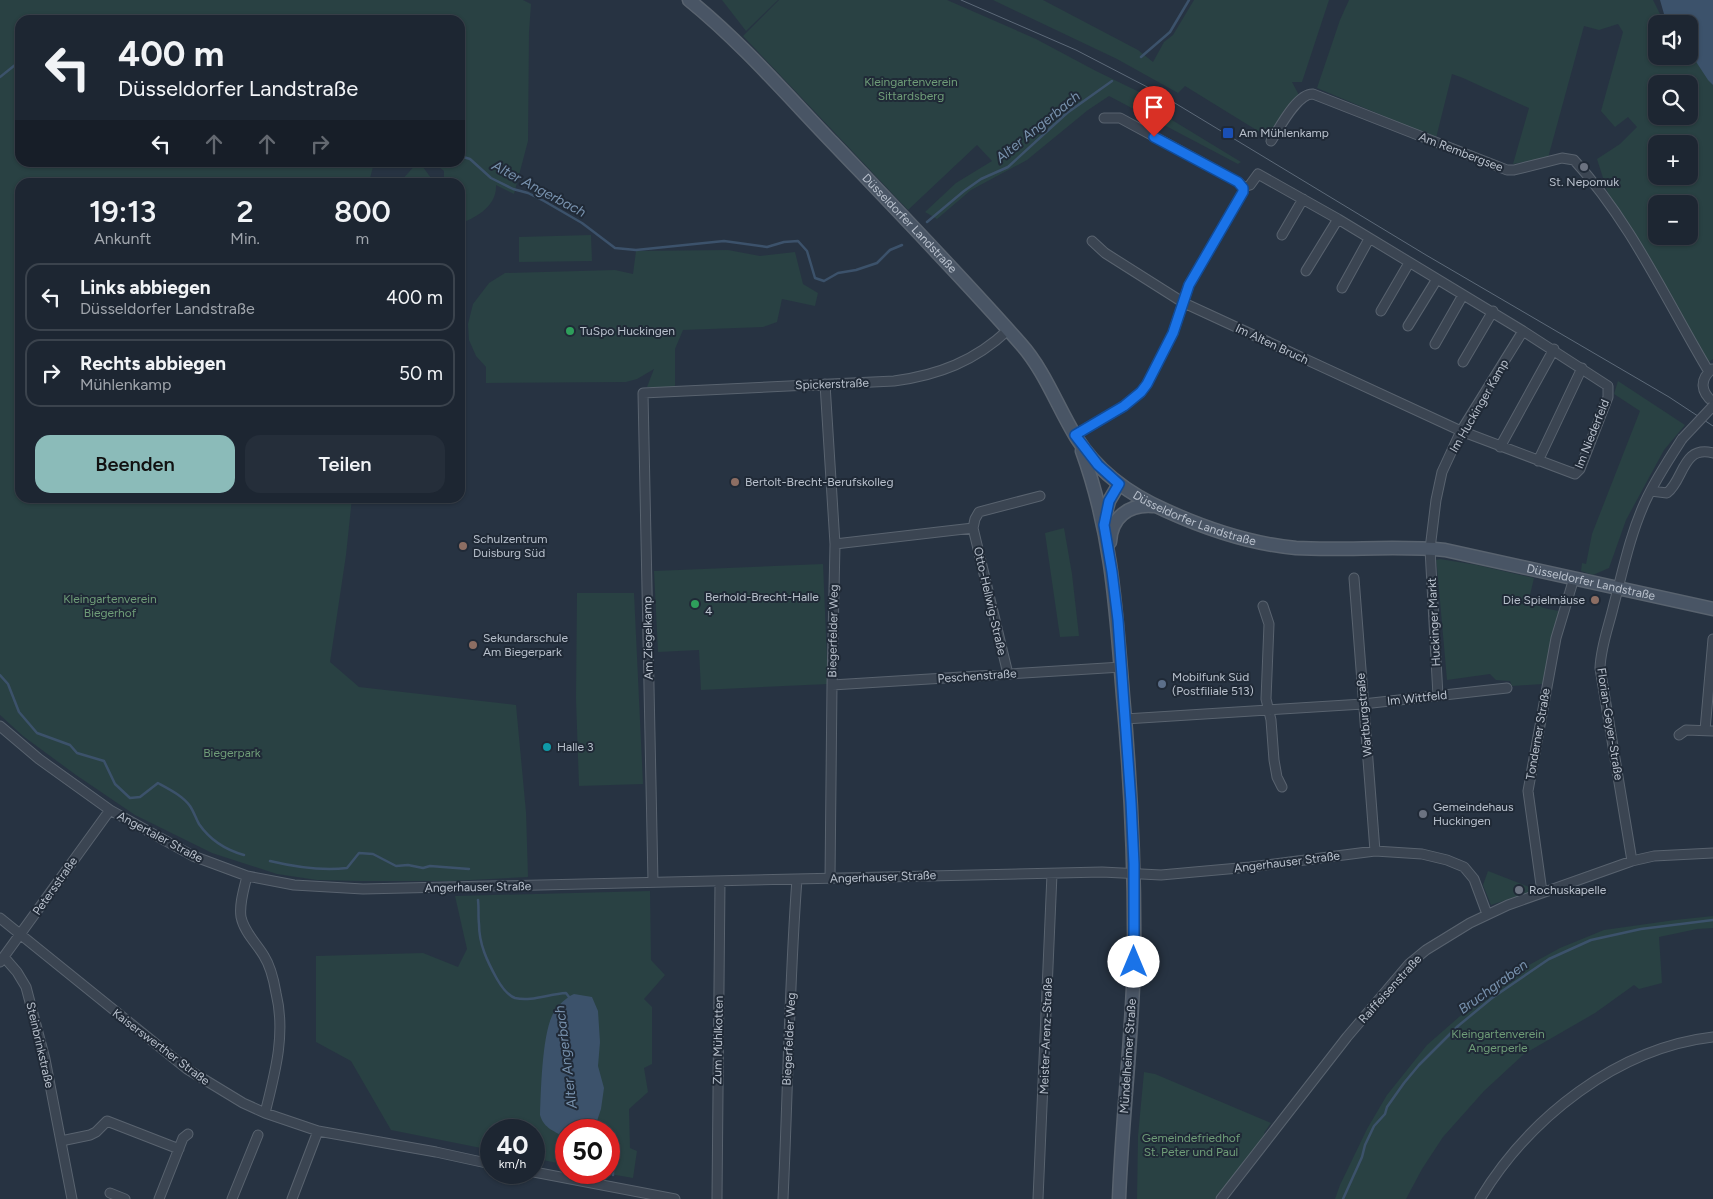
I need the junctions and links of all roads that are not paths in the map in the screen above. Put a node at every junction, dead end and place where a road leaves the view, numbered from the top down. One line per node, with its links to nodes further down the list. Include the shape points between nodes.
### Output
1 (689, 0): 3 (main road, Düsseldorfer Landstraße)
2 (702, 0): 3 (main road, Düsseldorfer Landstraße)
3 (730, 35): 21 (main road, Düsseldorfer Landstraße)
4 (1104, 118): 6 (street, via 1120,118 1238,182)
5 (1271, 141): 27 (street, Am Rembergsee, via 1291,110 1301,99 1313,94 1507,170 1562,158 1574,160 1630,236)
6 (1243, 188): 7 (street, via 1250,185 1258,174); 17 (street, via 1189,285)
7 (1303, 199): 8 (street); 9 (street)
8 (1338, 219): 10 (street); 13 (street)
9 (1282, 235)
10 (1369, 238): 12 (street); 15 (street)
11 (1092, 241): 17 (street, Im Alten Bruch, via 1105,253)
12 (1409, 263): 14 (street); 18 (street)
13 (1306, 271)
14 (1437, 279): 16 (street); 20 (street)
15 (1342, 288)
16 (1463, 295): 19 (street); 23 (street)
17 (1184, 303): 31 (street, Im Alten Bruch); 32 (street, via 1155,371 1141,392)
18 (1381, 311)
19 (1493, 311): 22 (street); 25 (street)
20 (1408, 326)
21 (1008, 330): 28 (street, Spickerstraße, via 981,351 936,373 894,381); 32 (main road, Düsseldorfer Landstraße, via 1038,366)
22 (1523, 331): 24 (street, Im Niederfeld); 31 (street, Im Huckinger Kamp)
23 (1436, 344)
24 (1554, 350): 26 (street, Im Niederfeld); 33 (street)
25 (1463, 362)
26 (1582, 368): 35 (street); 35 (street, Im Niederfeld, via 1608,386 1608,397 1580,469 1575,474)
27 (1711, 370): 30 (street, via 1703,388)
28 (825, 384): 29 (street, Spickerstraße); 42 (street, Biegerfelder Weg)
29 (643, 393): 73 (street, Am Ziegelkamp)
30 (1713, 404): 37 (street, Florian-Geyer-Straße, bridge, via 1682,439)
31 (1462, 431): 33 (street, Im Niederfeld); 43 (street, Im Huckinger Kamp, via 1442,472)
32 (1076, 437): 36 (main road, Düsseldorfer Landstraße, via 1098,465); 40 (main road, Mündelheimer Straße)
33 (1500, 447): 35 (street, Im Niederfeld)
34 (1713, 453): 37 (street, via 1702,452 1690,458 1667,493)
35 (1538, 461)
36 (1119, 484): 39 (main road, Düsseldorfer Landstraße); 40 (main road, Mündelheimer Straße, via 1109,501)
37 (1651, 491): 47 (street, Florian-Geyer-Straße, via 1632,537)
38 (1040, 496): 41 (street, via 980,512)
39 (1158, 507): 43 (main road, Düsseldorfer Landstraße, via 1242,538 1276,545); 44 (main road, Mündelheimer Straße, via 1137,506 1118,519 1112,527)
40 (1104, 525): 44 (main road, Mündelheimer Straße)
41 (973, 528): 42 (street); 52 (street, Otto-Hellwig-Straße)
42 (835, 544): 53 (street, Biegerfelder Weg)
43 (1430, 549): 46 (main road, Düsseldorfer Landstraße, via 1460,552); 55 (street, Huckinger Markt)
44 (1109, 555): 51 (main road, Mündelheimer Straße)
45 (1354, 578): 56 (street, Wartburgstraße)
46 (1574, 578): 47 (main road, Düsseldorfer Landstraße); 74 (street, Tonderner Straße, via 1556,638 1528,791)
47 (1618, 588): 49 (main road, Düsseldorfer Landstraße); 66 (street, Florian-Geyer-Straße, via 1603,642 1600,668)
48 (1263, 606): 57 (street, via 1269,624)
49 (1713, 609)
50 (1713, 638): 60 (street)
51 (1122, 667): 52 (street, Peschenstraße); 58 (main road, Mündelheimer Straße)
52 (1008, 674): 53 (street, Peschenstraße)
53 (832, 685): 71 (street, Biegerfelder Weg)
54 (1506, 688): 55 (street, Im Wittfeld)
55 (1438, 696): 56 (street, Im Wittfeld)
56 (1363, 704): 57 (street, Im Wittfeld); 64 (street, Wartburgstraße)
57 (1268, 710): 58 (street, Im Wittfeld); 62 (street, via 1277,777)
58 (1125, 719): 68 (main road, Mündelheimer Straße)
59 (0, 726): 63 (street, Angertaler Straße, via 39,759)
60 (1709, 730): 61 (street, via 1686,730)
61 (1679, 736)
62 (1282, 788)
63 (110, 810): 69 (street, Angertaler Straße, via 193,856); 77 (street, Petersstraße)
64 (1375, 851): 68 (street, Angerhauser Straße, via 1250,867 1161,875); 75 (street, Angerhauser Straße, via 1422,854 1464,867 1474,879)
65 (1713, 853): 66 (street, Raiffeisenstraße, via 1654,856)
66 (1632, 861): 74 (street, Raiffeisenstraße)
67 (1052, 874): 68 (street, Angerhauser Straße); 71 (street, Angerhauser Straße); 97 (street, Meister-Arenz-Straße)
68 (1134, 874): 98 (main road, Mündelheimer Straße, via 1134,962)
69 (246, 876): 73 (street, Angerhauser Straße, via 294,885 363,889); 80 (street, via 241,918 269,967 279,1015 281,1041)
70 (797, 879): 71 (street, Angerhauser Straße); 72 (street, Angerhauser Straße); 96 (street, Biegerfelder Weg)
71 (830, 879)
72 (720, 881): 73 (street, Angerhauser Straße); 95 (street, Zum Mühlkotten)
73 (653, 882)
74 (1542, 892): 75 (street, Raiffeisenstraße)
75 (1487, 914): 99 (street, Raiffeisenstraße, via 1426,950 1409,964 1347,1037)
76 (0, 918): 77 (street, Kaiserswerther Straße)
77 (21, 934): 78 (street, Petersstraße); 80 (street, Kaiserswerther Straße, via 187,1069)
78 (2, 960): 84 (street, Steinbrinkstraße, via 17,972 26,987)
79 (1713, 1038): 100 (street, via 1677,1044 1646,1055 1598,1079 1564,1103 1523,1142)
80 (265, 1114): 81 (street, Kaiserswerther Straße)
81 (318, 1131): 86 (street, Kaiserswerther Straße); 93 (street)
82 (188, 1134): 85 (street)
83 (258, 1135): 92 (street)
84 (61, 1140): 85 (street, via 90,1136 107,1121); 89 (street, Steinbrinkstraße)
85 (178, 1149): 91 (street)
86 (480, 1162)
87 (545, 1174): 94 (street)
88 (110, 1193): 90 (street)
89 (72, 1199)
90 (125, 1199)
91 (159, 1199)
92 (232, 1199)
93 (292, 1199)
94 (675, 1199)
95 (717, 1199)
96 (782, 1199)
97 (1038, 1199)
98 (1119, 1199)
99 (1220, 1199)
100 (1480, 1199)

